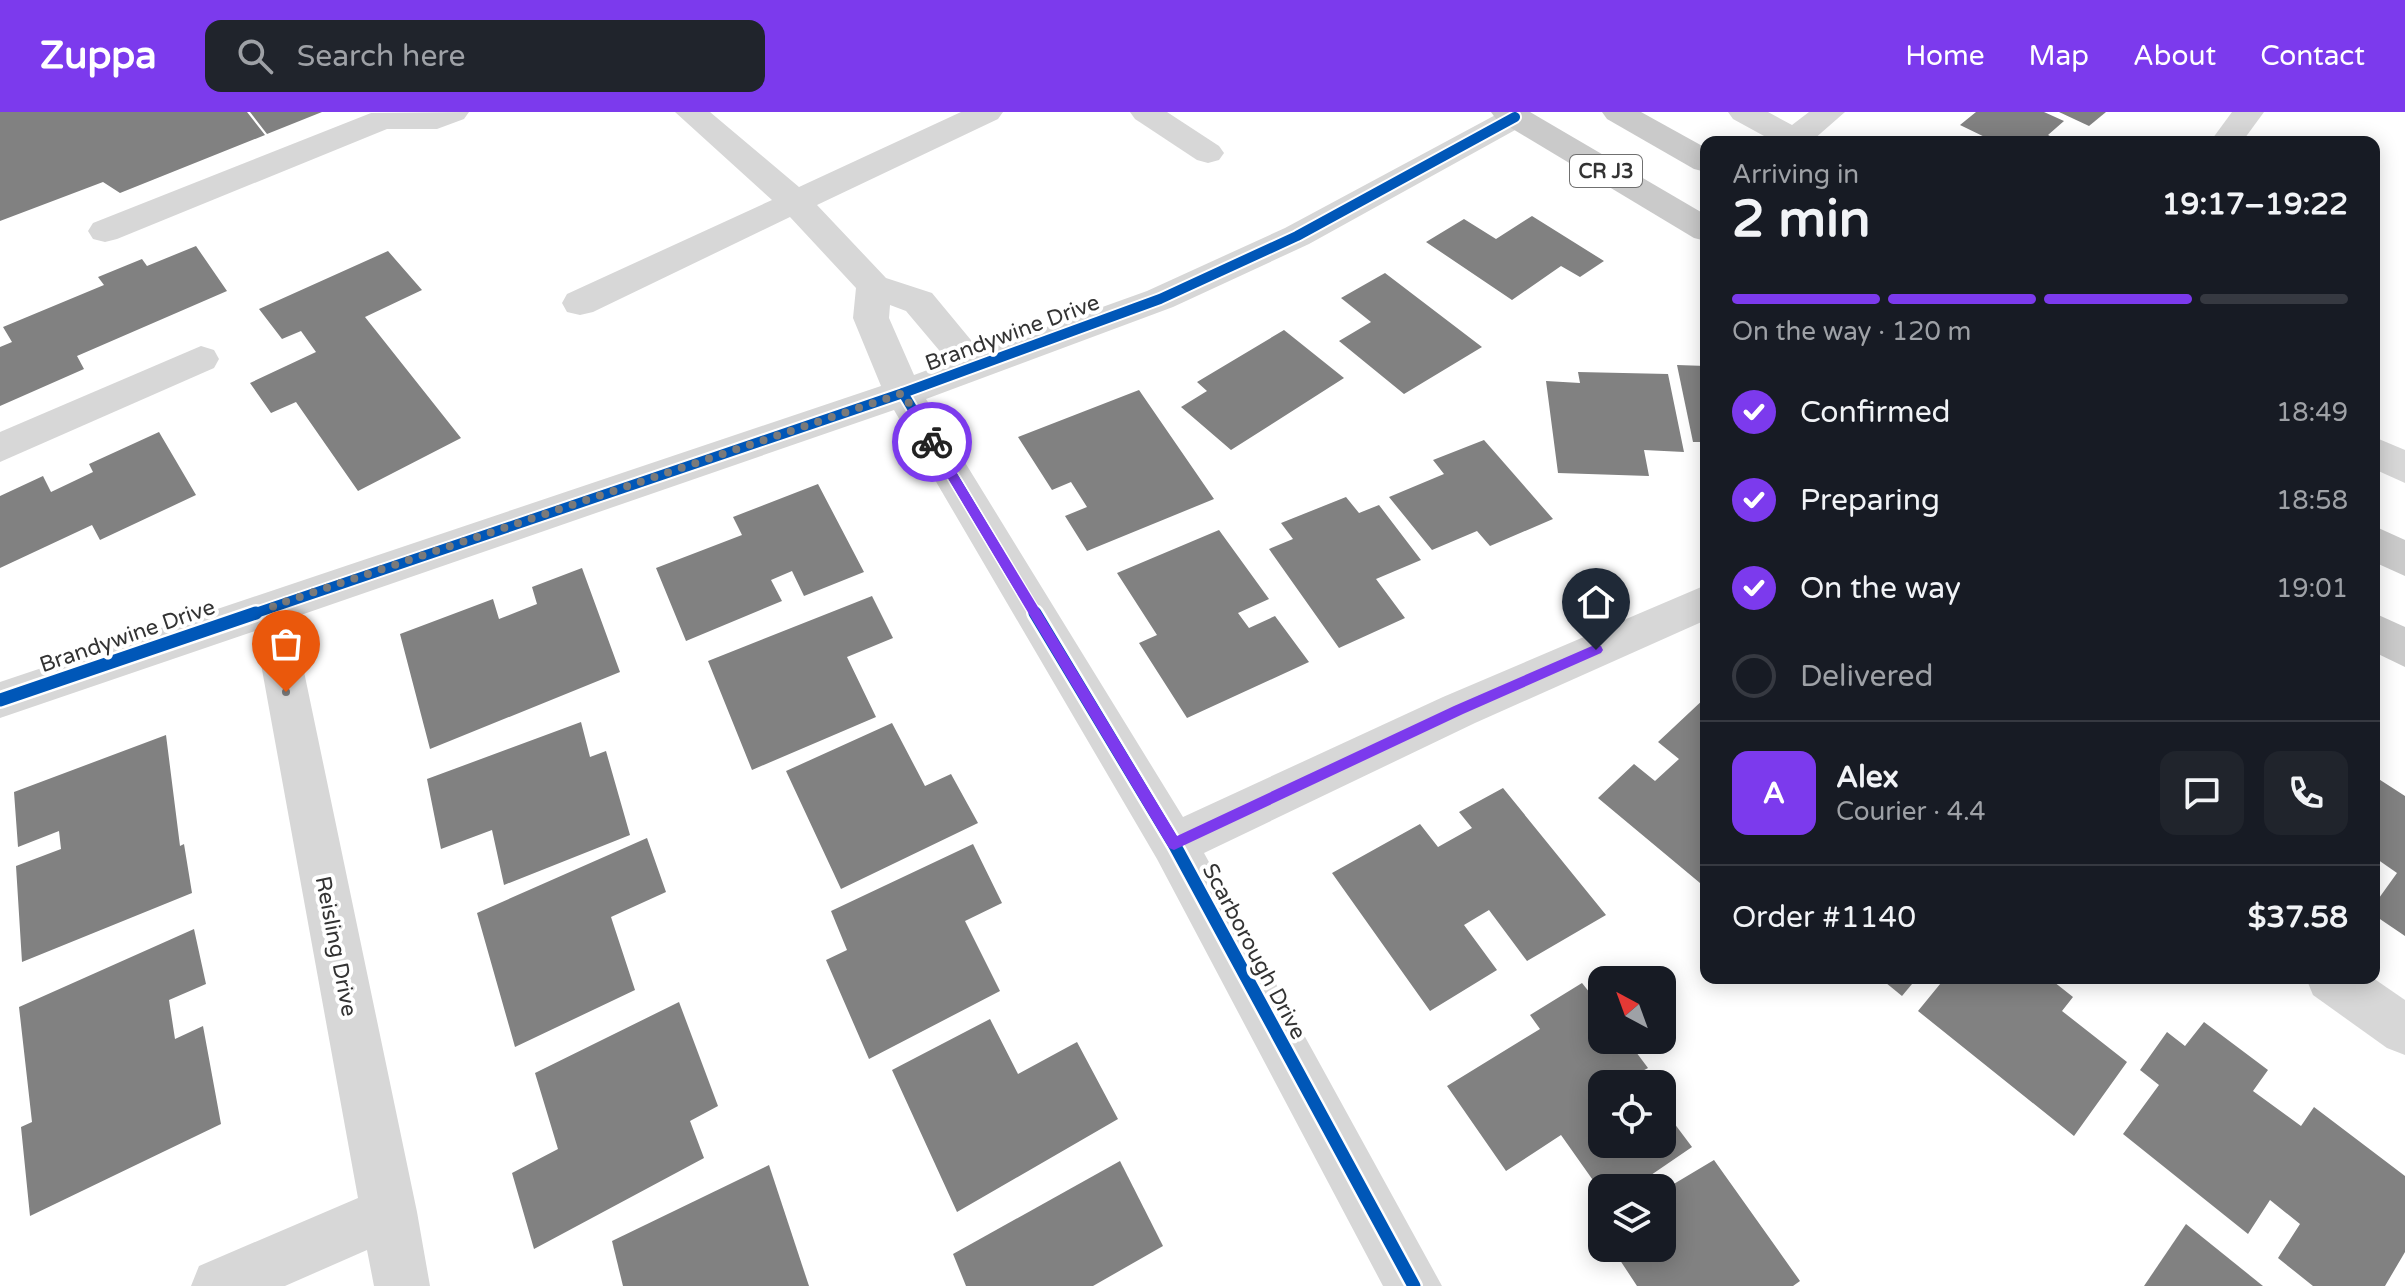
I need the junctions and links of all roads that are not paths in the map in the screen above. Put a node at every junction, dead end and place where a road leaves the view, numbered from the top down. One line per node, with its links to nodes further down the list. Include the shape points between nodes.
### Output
1 (453, 112): 17 (street, via 437,119 382,120)
2 (691, 112): 15 (street)
3 (987, 112): 15 (street)
4 (1146, 112): 13 (street)
5 (1618, 112): 14 (main road, CR J3)
6 (1744, 112): 10 (street)
7 (1829, 112): 11 (street)
8 (2248, 112): 12 (street)
9 (1511, 114): 16 (main road, CR J3); 21 (street, Brandywine Drive, via 1270,249 1160,299)
10 (1787, 136)
11 (1802, 136)
12 (2230, 136)
13 (1208, 153)
14 (1700, 159)
15 (794, 201): 18 (street); 19 (street)
16 (1700, 226)
17 (105, 231)
18 (874, 286): 21 (street, via 919,302); 22 (street, Scarborough Drive, via 871,318)
19 (580, 303)
20 (201, 359): 23 (street)
21 (974, 368): 22 (street, Brandywine Drive)
22 (903, 393): 29 (street, Brandywine Drive); 33 (street, Scarborough Drive)
23 (0, 448)
24 (2380, 454): 25 (street)
25 (2405, 468)
26 (2380, 545): 27 (main road)
27 (2405, 560)
28 (1700, 605): 33 (street)
29 (273, 606): 32 (street, Brandywine Drive); 36 (street, Reisling Drive)
30 (2380, 634): 31 (main road)
31 (2405, 649)
32 (0, 700)
33 (1174, 844): 39 (street, Scarborough Drive)
34 (2340, 984): 35 (street)
35 (2405, 1030)
36 (390, 1212): 37 (street); 38 (street, Reisling Drive)
37 (219, 1286)
38 (402, 1286)
39 (1414, 1286)

